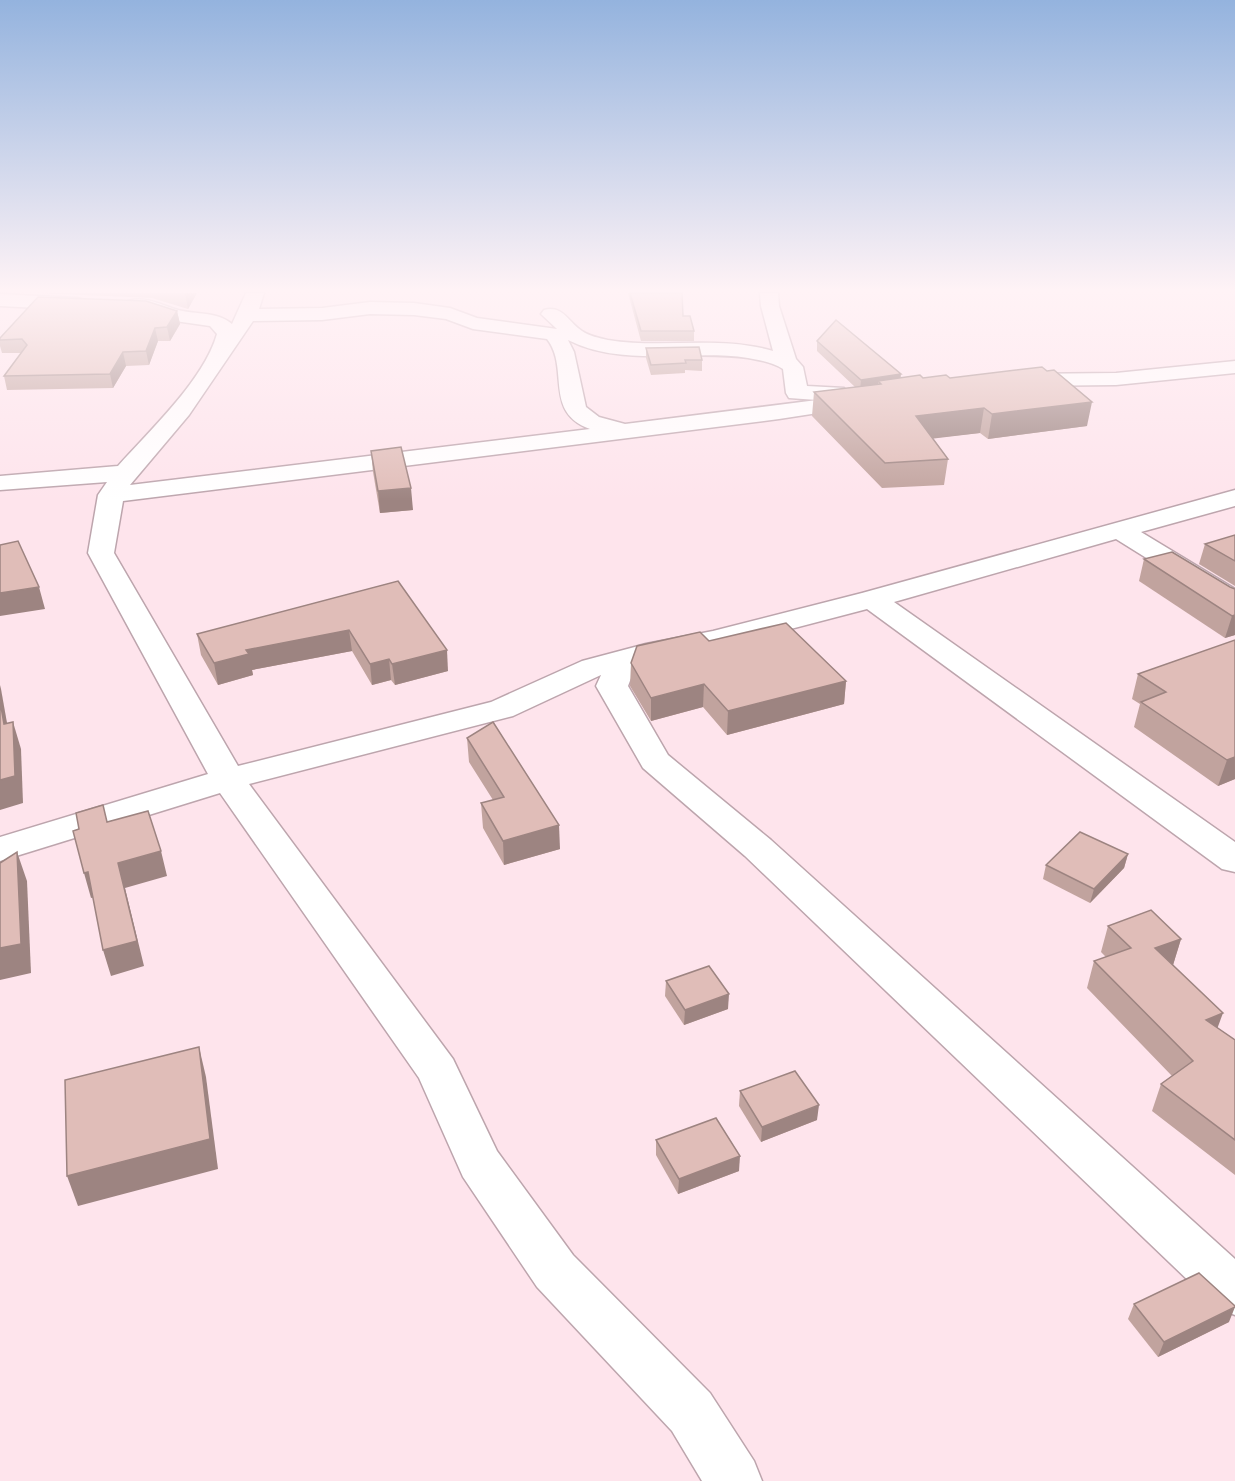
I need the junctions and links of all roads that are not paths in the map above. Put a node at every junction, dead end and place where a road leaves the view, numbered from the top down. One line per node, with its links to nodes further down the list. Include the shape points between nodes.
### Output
1 (215, 362): 8 (street)
2 (565, 362): 6 (street, via 578,413)
3 (786, 362): 6 (street, via 793,367 797,393 879,394 779,412)
4 (1235, 367): 5 (street, via 1116,379)
5 (1004, 381)
6 (621, 431): 8 (street)
7 (0, 483): 8 (street)
8 (118, 484): 14 (street, via 101,553)
9 (1235, 498): 10 (street)
10 (1119, 530): 11 (street); 12 (street)
11 (872, 599): 13 (street); 16 (street)
12 (1235, 601)
13 (623, 659): 14 (street, via 593,668 502,709); 18 (street, via 612,686 655,761 758,848)
14 (228, 779): 15 (street); 19 (street, via 438,1071 478,1163 555,1271 691,1412)
15 (9, 846): 17 (street, via 12,866)
16 (1235, 860)
17 (0, 882)
18 (1235, 1292)
19 (734, 1481)

